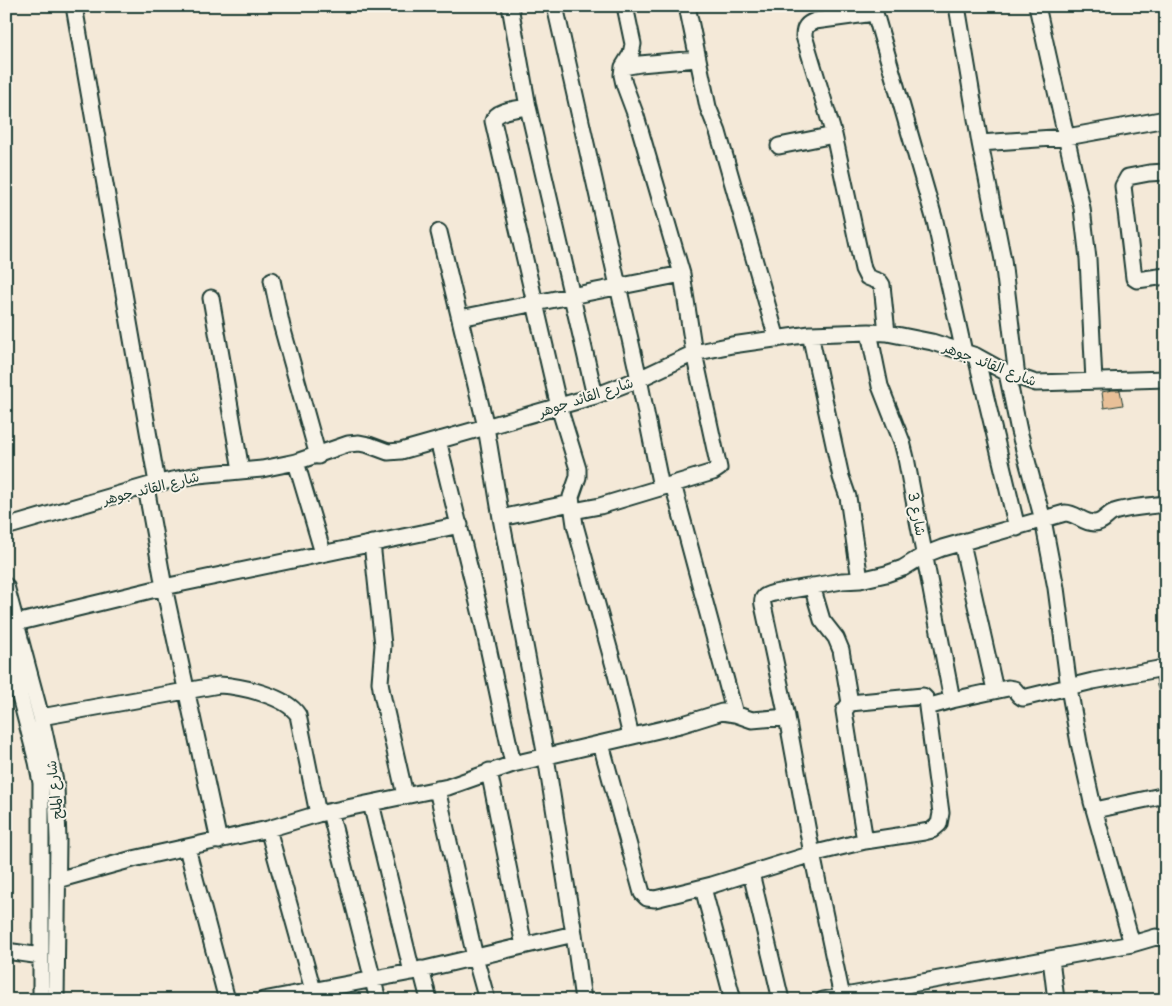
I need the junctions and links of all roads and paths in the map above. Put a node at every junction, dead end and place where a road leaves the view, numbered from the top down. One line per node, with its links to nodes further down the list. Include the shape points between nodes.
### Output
1 (74, 6): 44 (street)
2 (510, 6): 11 (street)
3 (555, 6): 22 (street)
4 (625, 6): 10 (street, via 634,44)
5 (687, 6): 9 (street)
6 (957, 6): 15 (street)
7 (1037, 6): 14 (street)
8 (874, 9): 13 (street, via 815,21 805,28 804,36); 32 (street)
9 (697, 59): 10 (street); 30 (street, via 708,107)
10 (623, 67): 19 (street, via 624,84)
11 (528, 107): 23 (street); 25 (street, via 498,114 493,121)
12 (1166, 119): 14 (street)
13 (834, 134): 16 (street); 28 (street, via 863,269 867,277 882,285)
14 (1067, 136): 15 (street); 35 (street, via 1082,208 1088,259)
15 (980, 143): 33 (street, via 1003,260)
16 (779, 146)
17 (1166, 172): 20 (street, via 1128,177 1123,186 1134,278)
18 (439, 232): 26 (street)
19 (682, 274): 22 (street); 31 (street)
20 (1166, 276)
21 (272, 280): 41 (street)
22 (618, 288): 23 (street); 34 (street)
23 (573, 297): 25 (street); 37 (street)
24 (211, 298): 43 (street)
25 (535, 304): 26 (street); 38 (street)
26 (460, 318): 39 (street)
27 (869, 332): 28 (street, شارع القائد جوهر); 29 (street, شارع القائد جوهر); 56 (street, شارع 3, via 880,386 906,458)
28 (888, 333): 32 (street, شارع القائد جوهر)
29 (810, 334): 30 (street, شارع القائد جوهر); 57 (street, via 848,497)
30 (778, 339): 31 (street, شارع القائد جوهر)
31 (694, 354): 34 (street, شارع القائد جوهر); 45 (street, via 719,468)
32 (970, 354): 33 (street, شارع القائد جوهر); 52 (street)
33 (1012, 375): 35 (street, شارع القائد جوهر, via 1046,384); 49 (street, via 1020,431)
34 (639, 379): 37 (street, شارع القائد جوهر); 45 (street)
35 (1094, 381): 36 (street, شارع القائد جوهر)
36 (1165, 384)
37 (595, 396): 38 (street, شارع القائد جوهر)
38 (559, 407): 39 (street, شارع القائد جوهر); 47 (street, via 578,469)
39 (486, 427): 40 (street, شارع القائد جوهر); 48 (street)
40 (438, 440): 41 (street, شارع القائد جوهر, via 394,452 359,443 348,444); 50 (street)
41 (318, 456): 42 (street, شارع القائد جوهر)
42 (296, 462): 43 (street, شارع القائد جوهر); 55 (street)
43 (241, 470): 44 (street, شارع القائد جوهر)
44 (152, 485): 51 (street, شارع القائد جوهر); 60 (street)
45 (667, 485): 47 (street, via 600,506); 72 (street)
46 (1166, 504): 49 (street, via 1114,512 1094,523 1065,513)
47 (572, 507): 48 (street); 75 (street)
48 (501, 518): 77 (street)
49 (1043, 520): 52 (street); 66 (street)
50 (460, 525): 53 (street); 78 (street)
51 (6, 527)
52 (1017, 528): 54 (street)
53 (372, 543): 55 (street); 82 (street, via 383,646 380,682)
54 (962, 543): 56 (street); 68 (street)
55 (323, 553): 60 (street)
56 (924, 555): 57 (street, via 903,568); 69 (street, شارع 3)
57 (860, 580): 59 (street)
58 (6, 586): 61 (street, شارع الملح)
59 (812, 586): 70 (street, via 822,620 836,638 840,650); 74 (street, via 768,594 762,601)
60 (164, 587): 61 (street); 67 (street)
61 (16, 623): 73 (street, شارع الملح)
62 (6, 643): 64 (street, شارع الملح)
63 (1165, 668): 65 (street); 66 (street)
64 (10, 674): 99 (street, شارع الملح, via 41,783)
65 (1166, 685)
66 (1069, 688): 68 (street, via 1023,698 1012,688); 84 (street)
67 (186, 690): 73 (street); 85 (street, via 220,685 246,688 290,705 300,720); 87 (street)
68 (995, 690): 69 (street)
69 (952, 700): 71 (street)
70 (850, 703): 71 (street, via 920,696 926,699); 88 (street, via 844,711)
71 (928, 707): 88 (street, via 941,813 939,824 924,832)
72 (735, 714): 74 (street, via 752,720); 75 (street, via 722,712)
73 (41, 717): 92 (street, شارع الملح, via 56,786)
74 (787, 717): 90 (street)
75 (631, 736): 76 (street)
76 (601, 744): 77 (street); 93 (street, via 642,893 655,899)
77 (546, 757): 78 (street); 94 (street)
78 (513, 764): 79 (street)
79 (489, 771): 80 (street); 97 (street)
80 (436, 789): 82 (street); 100 (street)
81 (1166, 795): 84 (street)
82 (405, 796): 83 (street)
83 (371, 803): 85 (street); 102 (street)
84 (1095, 810): 96 (street)
85 (324, 813): 86 (street); 103 (street)
86 (268, 829): 87 (street); 104 (street)
87 (219, 841): 89 (street)
88 (865, 841): 90 (street)
89 (188, 848): 92 (street); 109 (street)
90 (812, 854): 91 (street); 106 (street)
91 (751, 873): 93 (street); 116 (street)
92 (57, 880): 108 (street, شارع الملح)
93 (703, 888): 115 (street)
94 (574, 934): 97 (street); 114 (street)
95 (1166, 939): 96 (street, via 1156,937)
96 (1132, 944): 101 (street)
97 (524, 946): 100 (street)
98 (6, 951): 99 (street)
99 (41, 956): 107 (street, شارع الملح)
100 (475, 957): 102 (street); 113 (street)
101 (1051, 959): 106 (street); 117 (street)
102 (417, 970): 103 (street); 112 (street)
103 (372, 979): 104 (street); 111 (street)
104 (313, 990): 105 (street)
105 (292, 997): 110 (street)
106 (830, 999)
107 (41, 1000)
108 (56, 1000)
109 (227, 1000)
110 (263, 1000)
111 (378, 1000)
112 (428, 1000)
113 (487, 1000)
114 (583, 1000)
115 (733, 1000)
116 (781, 1000)
117 (1056, 1000)

